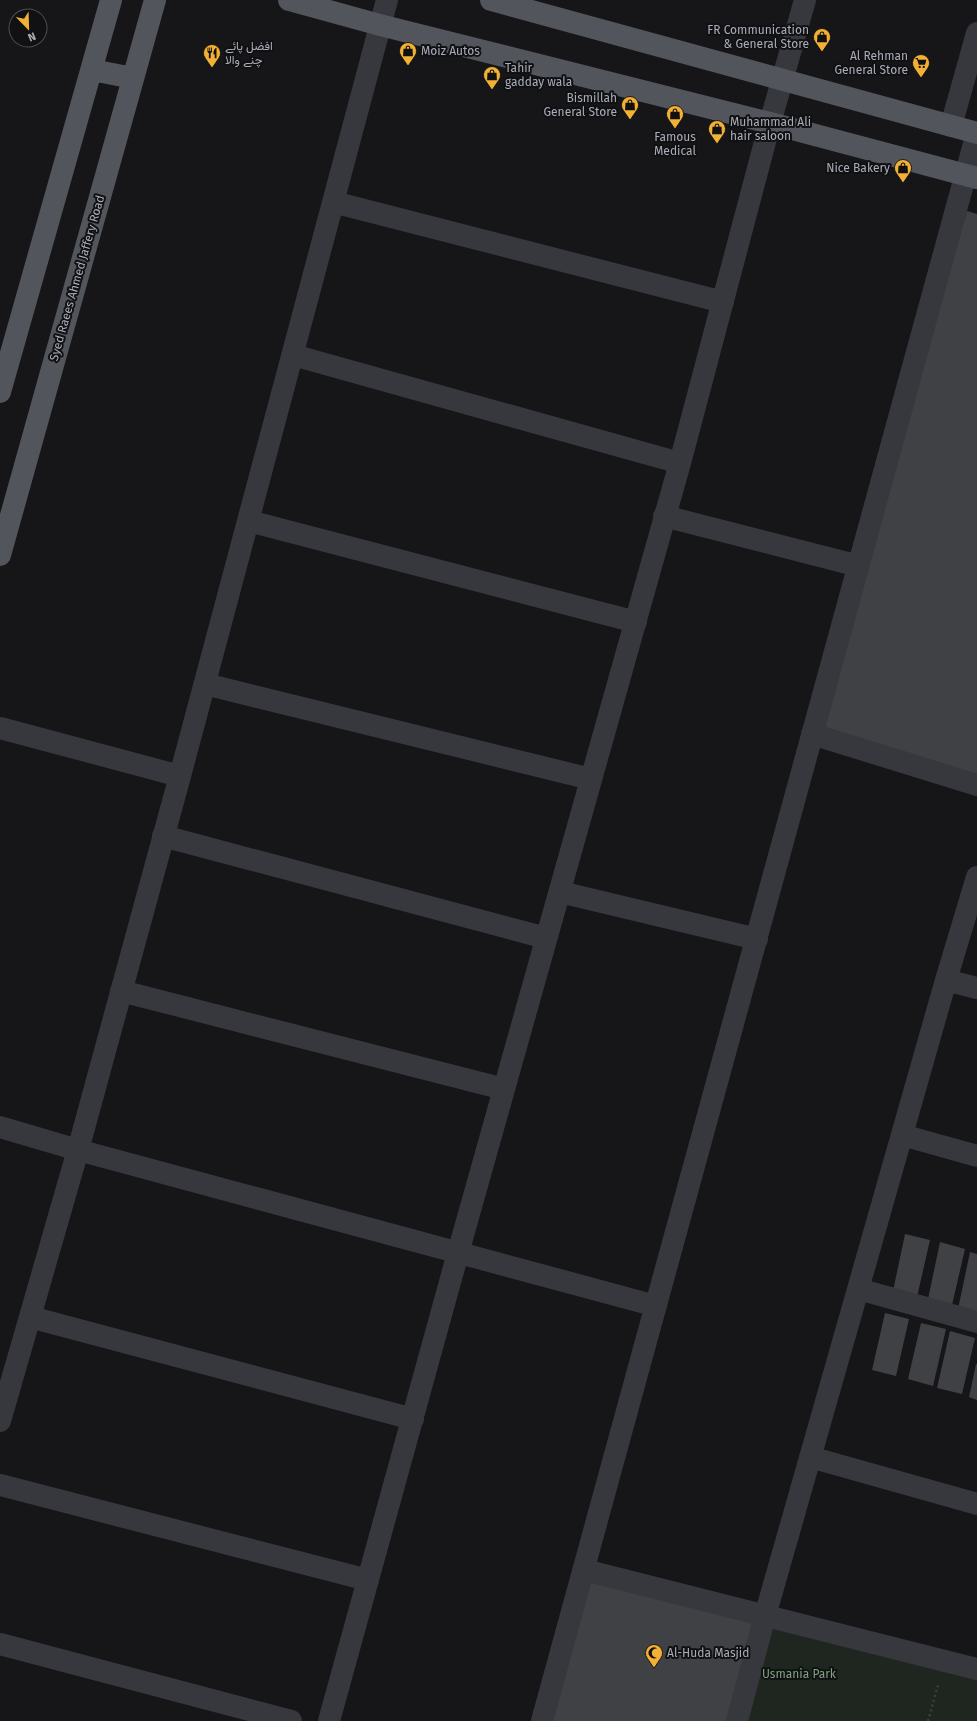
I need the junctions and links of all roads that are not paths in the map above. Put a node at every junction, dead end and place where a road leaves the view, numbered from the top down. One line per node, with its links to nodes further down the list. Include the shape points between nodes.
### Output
1 (111, 0): 9 (main road)
2 (155, 0): 10 (main road, Syed Raees Ahmed Jaffery Road)
3 (289, 0): 7 (main road)
4 (387, 0): 7 (street)
5 (491, 0): 11 (main road)
6 (804, 0): 11 (street)
7 (380, 25): 12 (main road); 16 (street)
8 (977, 33): 13 (street)
9 (92, 70): 10 (main road); 19 (main road)
10 (133, 78): 23 (main road, Syed Raees Ahmed Jaffery Road)
11 (782, 80): 12 (street); 13 (main road)
12 (770, 123): 15 (main road); 17 (street)
13 (951, 126): 14 (main road)
14 (977, 133): 15 (street)
15 (971, 177): 24 (street)
16 (334, 202): 17 (street); 18 (street)
17 (723, 302): 20 (street)
18 (293, 356): 20 (street); 22 (street)
19 (0, 392)
20 (680, 463): 21 (street)
21 (664, 516): 24 (street); 25 (street)
22 (249, 521): 25 (street); 26 (street)
23 (0, 556)
24 (859, 566): 28 (street)
25 (636, 622): 30 (street)
26 (205, 684): 29 (street); 30 (street)
27 (0, 728): 29 (street)
28 (812, 734): 31 (street); 36 (street)
29 (180, 776): 32 (street)
30 (591, 779): 34 (street)
31 (977, 785)
32 (163, 836): 35 (street); 39 (street)
33 (977, 877): 37 (street)
34 (560, 892): 35 (street); 36 (street)
35 (546, 938): 40 (street)
36 (756, 939): 47 (street)
37 (946, 980): 38 (street); 42 (street)
38 (977, 988)
39 (121, 990): 40 (street); 43 (street)
40 (504, 1089): 45 (street)
41 (0, 1127): 43 (street)
42 (902, 1135): 44 (street); 46 (street)
43 (78, 1150): 45 (street); 48 (street)
44 (977, 1156)
45 (458, 1253): 47 (street); 50 (street)
46 (858, 1289): 49 (street); 52 (street)
47 (656, 1306): 55 (street)
48 (30, 1317): 50 (street); 51 (street)
49 (977, 1322)
50 (412, 1419): 56 (street)
51 (0, 1421)
52 (810, 1457): 54 (street); 57 (street)
53 (0, 1485): 56 (street)
54 (977, 1504)
55 (584, 1570): 57 (street); 62 (street)
56 (368, 1580): 61 (street)
57 (765, 1616): 59 (street); 63 (street)
58 (0, 1644): 60 (street)
59 (977, 1669)
60 (291, 1721)
61 (329, 1721)
62 (542, 1721)
63 (737, 1721)

